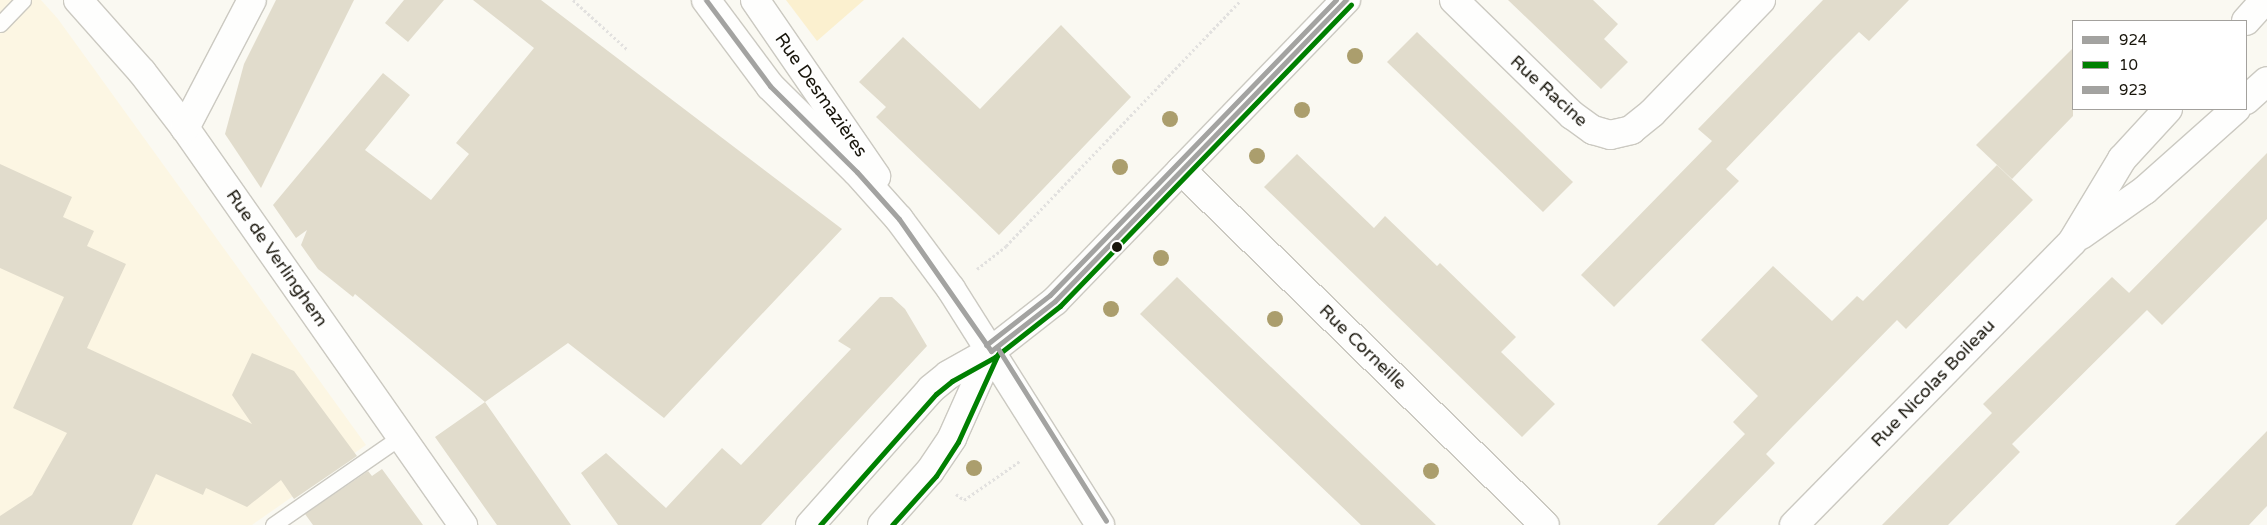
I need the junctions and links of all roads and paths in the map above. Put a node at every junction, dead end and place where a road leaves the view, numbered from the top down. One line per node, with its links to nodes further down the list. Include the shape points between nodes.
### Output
1 (23, 0): 13 (lane)
2 (78, 0): 19 (street, Rue de Verlinghem, via 142,72)
3 (252, 0): 19 (street)
4 (573, 0): 14 (path)
5 (706, 0): 21 (street, Rue Desmazières, via 770,86 857,172)
6 (756, 0): 21 (street, Rue Desmazières, via 862,152)
7 (1241, 0): 23 (path, via 1006,246)
8 (1346, 0): 20 (street)
9 (1454, 0): 10 (street, Rue Racine, via 1572,115 1593,130 1610,135 1631,130 1652,113)
10 (1760, 0)
11 (2265, 0): 12 (street)
12 (2247, 20)
13 (0, 24)
14 (628, 50)
15 (2267, 81): 16 (street)
16 (2247, 99)
17 (2167, 110): 22 (street, Rue Nicolas Boileau, via 2122,159)
18 (2235, 110): 22 (street, Rue Nicolas Boileau, via 2145,190)
19 (185, 128): 25 (street, Rue de Verlinghem)
20 (1181, 170): 24 (street, via 1055,301); 31 (street, Rue Corneille)
21 (899, 219): 23 (street, Rue Desmazières)
22 (2072, 242): 32 (street, Rue Nicolas Boileau)
23 (950, 289): 24 (street, Rue Desmazières)
24 (991, 351): 28 (street, via 948,375 931,390); 29 (street, via 952,438 930,471); 30 (street, Rue Desmazières)
25 (400, 437): 26 (lane); 27 (street, Rue de Verlinghem)
26 (273, 525)
27 (463, 525)
28 (810, 525)
29 (882, 525)
30 (1100, 525)
31 (1545, 525)
32 (1794, 525)

